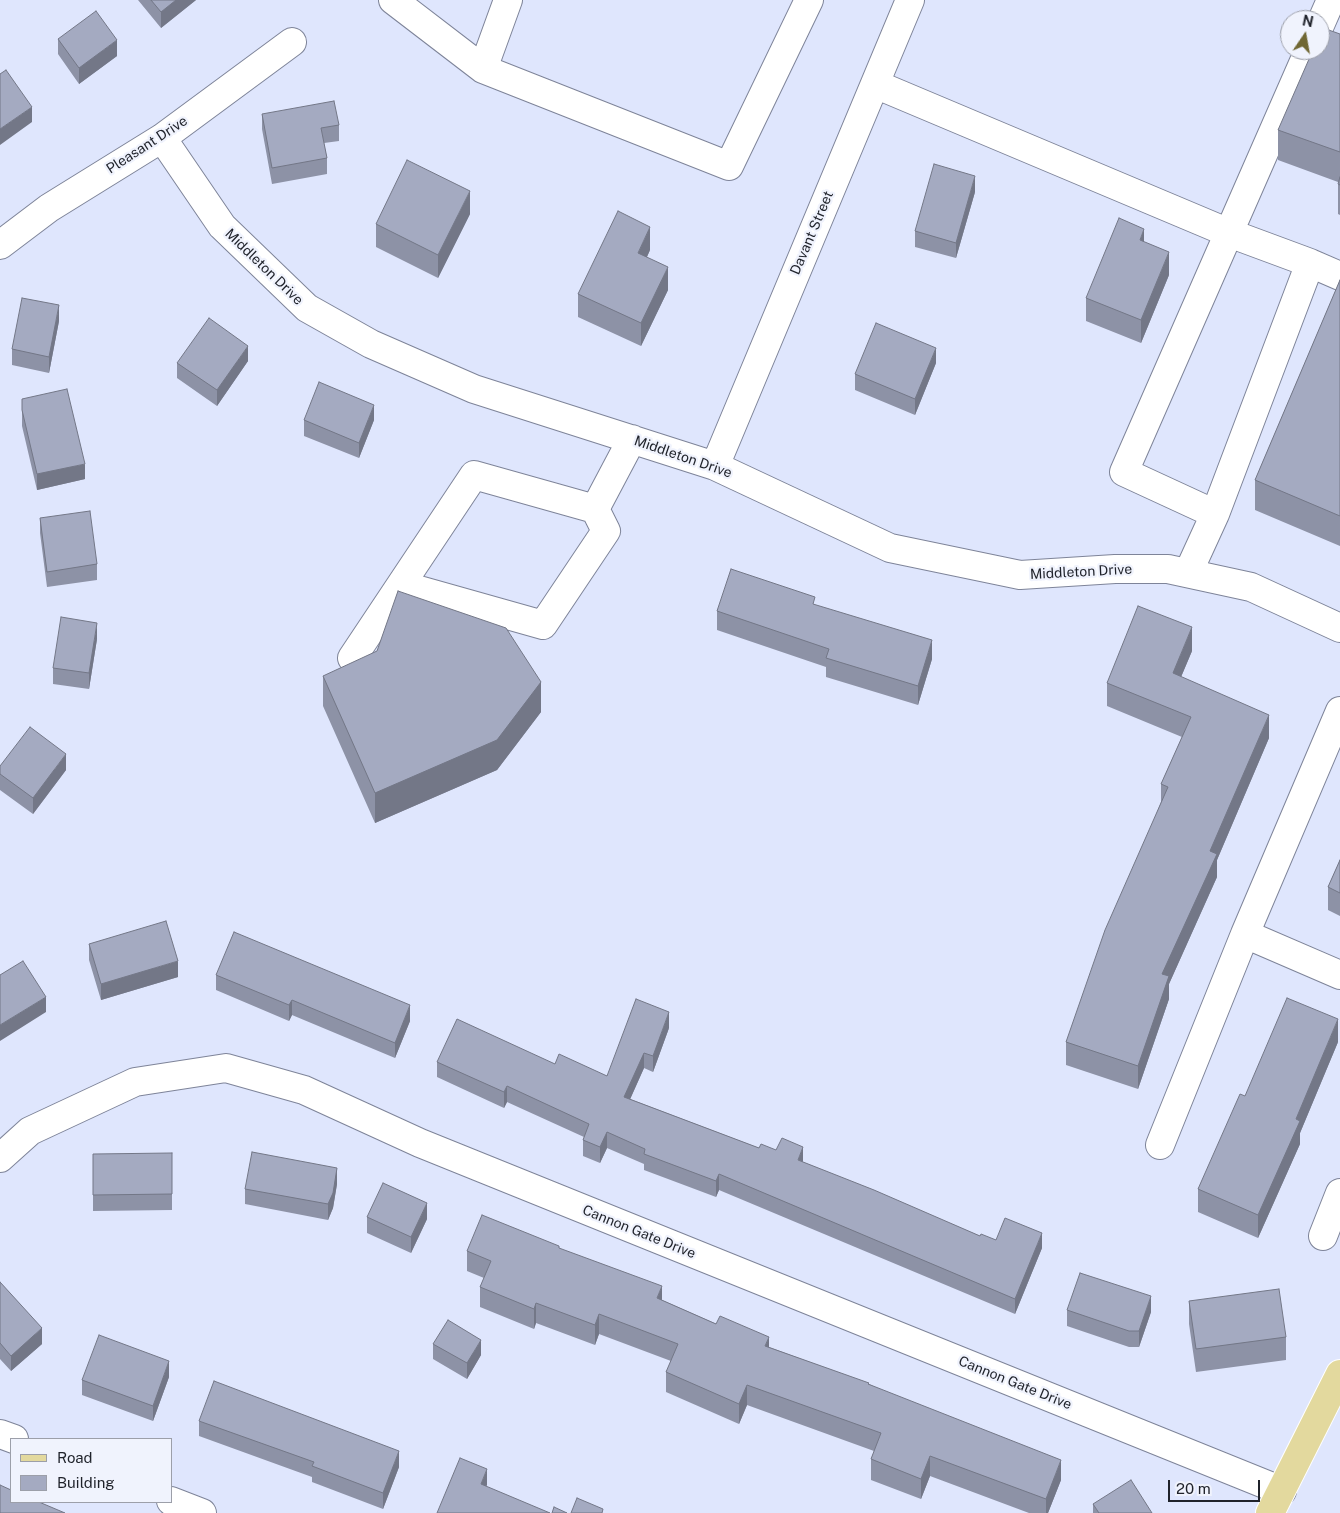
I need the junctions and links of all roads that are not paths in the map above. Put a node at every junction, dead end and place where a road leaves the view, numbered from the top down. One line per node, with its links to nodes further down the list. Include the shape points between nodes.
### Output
1 (393, 0): 7 (street)
2 (508, 0): 7 (street)
3 (809, 0): 7 (street, via 729,166)
4 (910, 0): 8 (street, Davant Street)
5 (292, 42): 9 (street, Pleasant Drive)
6 (1305, 60): 10 (street)
7 (483, 69)
8 (875, 84): 10 (street); 15 (street, Davant Street)
9 (162, 138): 11 (street, Pleasant Drive, via 49,208); 14 (street, Middleton Drive, via 222,226 307,308 371,344 474,388)
10 (1229, 233): 12 (street); 17 (street, via 1124,472)
11 (0, 245)
12 (1310, 263): 13 (street); 17 (street)
13 (1340, 276)
14 (632, 439): 15 (street, Middleton Drive); 16 (street)
15 (715, 466): 18 (street, Middleton Drive, via 890,548 1020,575 1168,568)
16 (595, 508): 19 (street, via 474,475); 19 (street, via 606,531 543,625)
17 (1215, 514): 18 (street)
18 (1188, 573): 20 (street, Middleton Drive, via 1251,587)
19 (401, 585): 21 (street)
20 (1340, 628)
21 (352, 658)
22 (1340, 711): 23 (street)
23 (1245, 934): 24 (street); 25 (street)
24 (1340, 976)
25 (1160, 1145)
26 (0, 1158): 31 (street, Cannon Gate Drive, via 30,1131 135,1082 226,1068 304,1090 429,1147)
27 (1340, 1193): 28 (street)
28 (1323, 1236)
29 (1340, 1374): 31 (main road)
30 (172, 1501): 32 (street)
31 (1276, 1502)
32 (202, 1513)

